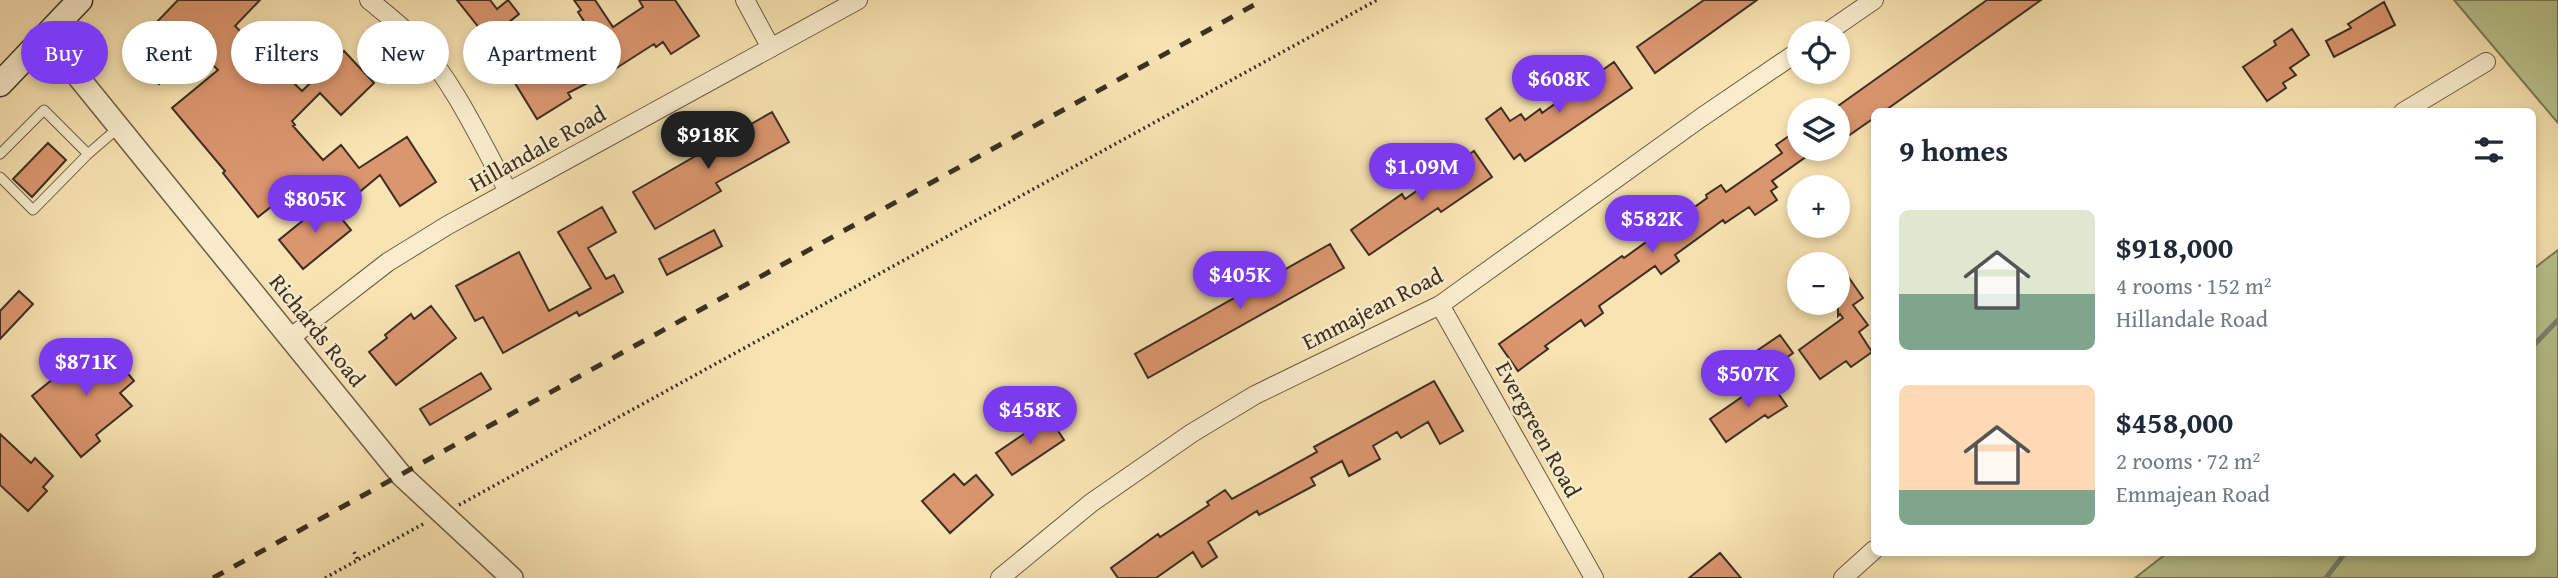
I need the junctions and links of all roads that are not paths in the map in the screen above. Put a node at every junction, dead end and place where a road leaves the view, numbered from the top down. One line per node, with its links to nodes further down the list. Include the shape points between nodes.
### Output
1 (80, 0): 6 (main road)
2 (369, 0): 19 (street, via 419,44 445,80)
3 (745, 0): 8 (street)
4 (858, 0): 8 (street, Hillandale Road)
5 (1874, 0): 7 (street)
6 (60, 21)
7 (1843, 21)
8 (771, 48): 19 (street, Hillandale Road)
9 (1787, 59): 20 (street, Emmajean Road)
10 (21, 62): 12 (main road)
11 (2486, 62): 14 (street)
12 (0, 84)
13 (85, 84): 15 (street, Richards Road)
14 (2410, 108)
15 (120, 126): 17 (lane); 21 (street, Richards Road)
16 (0, 154): 17 (lane, via 44,110)
17 (88, 154): 18 (lane, via 33,210)
18 (0, 177)
19 (508, 191): 21 (street, Hillandale Road, via 388,262)
20 (1440, 305): 24 (street, Emmajean Road, via 1255,395 1192,433 1091,503); 25 (street, Evergreen Road)
21 (290, 338): 23 (street, Richards Road, via 401,475)
22 (1871, 553): 26 (street)
23 (513, 578)
24 (1000, 578)
25 (1594, 578)
26 (1843, 578)

